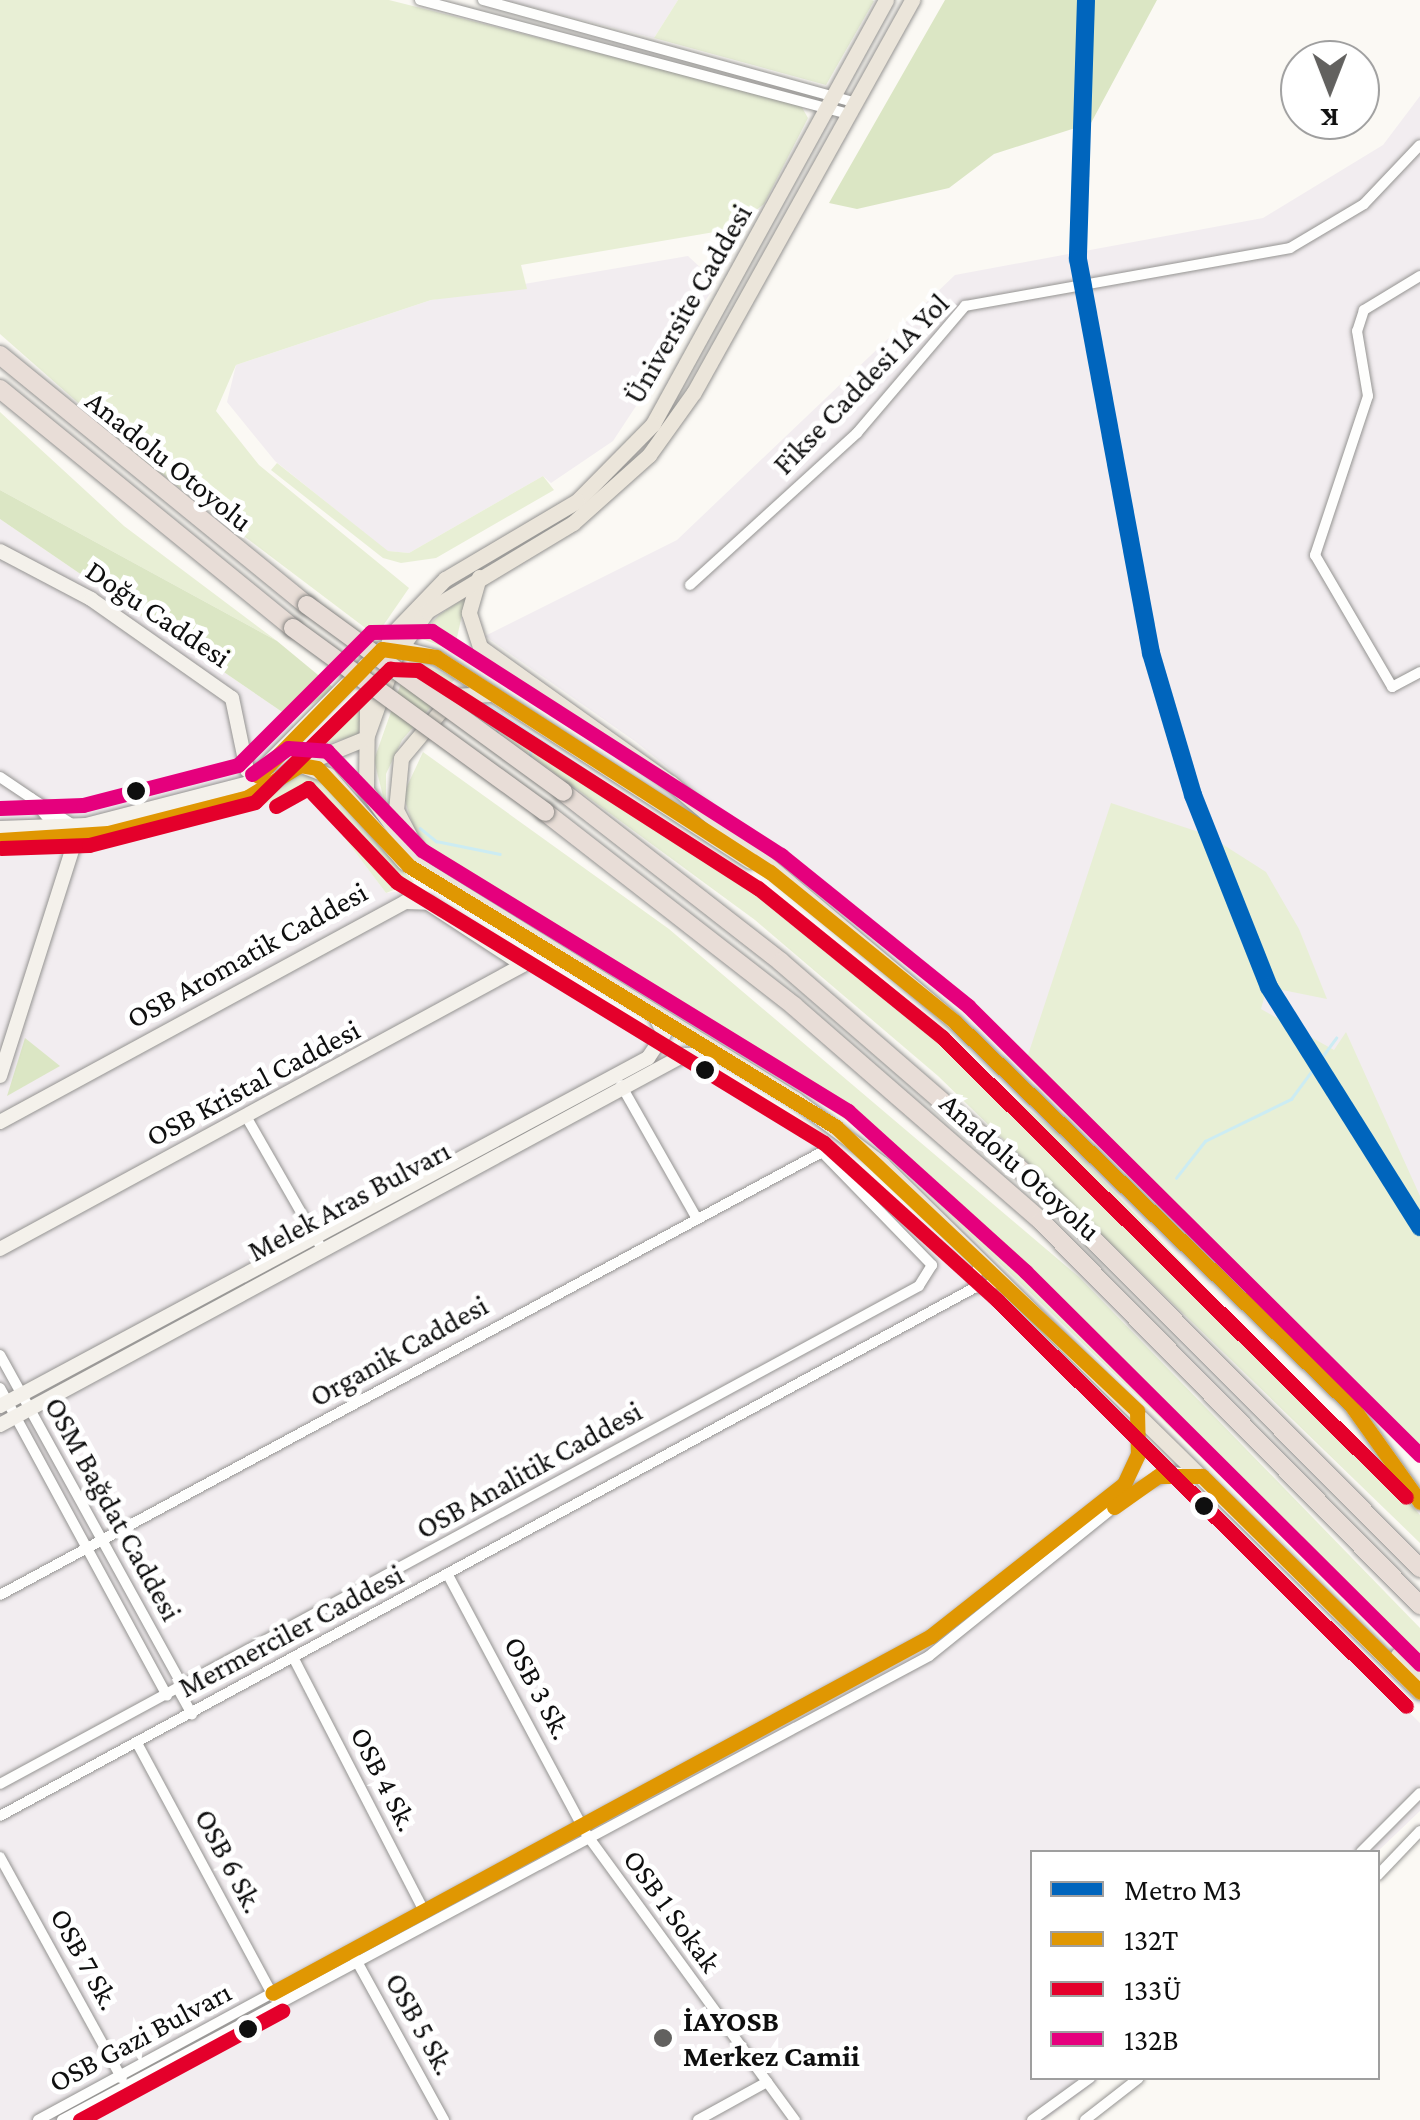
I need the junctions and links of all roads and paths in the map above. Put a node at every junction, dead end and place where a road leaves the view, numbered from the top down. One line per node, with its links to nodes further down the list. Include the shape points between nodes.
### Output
1 (420, 0): 5 (street)
2 (483, 0): 5 (street)
3 (886, 0): 5 (main road, Üniversite Caddesi)
4 (912, 0): 6 (main road, Üniversite Caddesi)
5 (832, 100): 6 (street); 15 (main road, Üniversite Caddesi, via 680,382 638,442 577,502 427,594)
6 (850, 107): 12 (main road, Üniversite Caddesi, via 657,444 573,524)
7 (1420, 145): 13 (street, Fikse Caddesi 1A Yol, via 1364,204 1290,248 965,306 857,433)
8 (1420, 276): 16 (street, via 1364,310 1356,330 1368,396 1315,556 1392,688)
9 (0, 354): 57 (highway, Anadolu Otoyolu, bridge, via 307,606 563,792 781,962 1040,1186)
10 (0, 389): 60 (highway, Anadolu Otoyolu, bridge, via 293,628 794,1006 1041,1221)
11 (0, 551): 19 (street, Doğu Caddesi, via 90,599 225,692 242,714)
12 (479, 577): 14 (main road, Üniversite Caddesi, via 427,611); 28 (main road, via 468,613 480,647 671,783)
13 (690, 585)
14 (400, 646): 15 (main road); 17 (main road, via 424,650); 18 (main road, Üniversite Caddesi)
15 (382, 649): 18 (main road, Üniversite Caddesi); 22 (street)
16 (1420, 672)
17 (497, 696): 28 (main road); 29 (main road, via 453,696 397,771 399,824)
18 (366, 738): 20 (main road); 29 (main road, Üniversite Caddesi, via 366,790 381,820)
19 (244, 752): 22 (street, Doğu Caddesi); 23 (street, Doğu Caddesi)
20 (300, 765): 23 (street); 29 (main road, via 328,775 388,848)
21 (0, 776): 24 (street)
22 (257, 776): 23 (street)
23 (238, 793): 26 (street)
24 (31, 798): 26 (street); 26 (street)
25 (0, 828): 26 (street)
26 (69, 833): 27 (street); 32 (street, via 66,879)
27 (0, 840)
28 (770, 872): 47 (main road, via 955,1022)
29 (448, 884): 31 (main road, Üniversite Caddesi)
30 (521, 961): 36 (street, OSB Kristal Caddesi, via 520,973); 37 (street, OSB Aromatik Caddesi, via 428,903 404,902)
31 (653, 1010): 33 (main road, Üniversite Caddesi); 35 (street, via 662,1043)
32 (6, 1041): 34 (street)
33 (731, 1058): 35 (street, via 701,1050); 41 (main road, Üniversite Caddesi, via 836,1127)
34 (0, 1076)
35 (619, 1082): 39 (street); 40 (street)
36 (246, 1118): 40 (street); 42 (street, OSB Kristal Caddesi)
37 (0, 1122)
38 (822, 1152): 39 (street, Organik Caddesi); 64 (street, OSB Analitik Caddesi, via 928,1256 927,1280)
39 (697, 1219): 55 (street, Organik Caddesi)
40 (317, 1241): 46 (street); 48 (street, Melek Aras Bulvarı)
41 (971, 1248): 43 (main road, Üniversite Caddesi); 44 (street, via 980,1266)
42 (0, 1249)
43 (1010, 1285): 44 (street, Mermerciler Caddesi); 49 (main road, Üniversite Caddesi)
44 (974, 1288): 58 (street, Mermerciler Caddesi)
45 (0, 1356): 46 (street, OSM Bağdat Caddesi)
46 (7, 1398): 48 (street, OSM Bağdat Caddesi); 50 (street, OSM Bağdat Caddesi)
47 (1350, 1405): 53 (main road); 54 (main road)
48 (29, 1408): 50 (street, Melek Aras Bulvarı); 55 (street, OSM Bağdat Caddesi)
49 (1137, 1411): 52 (main road, Üniversite Caddesi); 72 (street, OSB Gazi Bulvarı, via 1138,1454 1124,1484 932,1636)
50 (15, 1417): 51 (street, Melek Aras Bulvarı); 56 (street, OSM Bağdat Caddesi)
51 (0, 1425)
52 (1202, 1476): 61 (main road, Üniversite Caddesi); 72 (street, OSB Gazi Bulvarı, via 1158,1476 929,1656)
53 (1420, 1484)
54 (1420, 1502)
55 (103, 1539): 56 (street, Organik Caddesi); 64 (street, OSM Bağdat Caddesi)
56 (87, 1548): 59 (street, Organik Caddesi); 66 (street, OSM Bağdat Caddesi)
57 (1420, 1568)
58 (448, 1575): 62 (street, Mermerciler Caddesi); 72 (street, OSB 3 Sk.)
59 (0, 1595)
60 (1420, 1605)
61 (1344, 1612): 63 (main road); 65 (main road)
62 (294, 1658): 67 (street, Mermerciler Caddesi); 77 (street, OSB 4 Sk.)
63 (1420, 1674)
64 (180, 1688): 66 (street, OSB Analitik Caddesi); 67 (street, OSM Bağdat Caddesi)
65 (1420, 1692)
66 (166, 1696): 69 (street, OSB Analitik Caddesi)
67 (192, 1714): 68 (street, Mermerciler Caddesi)
68 (136, 1743): 71 (street, Mermerciler Caddesi); 80 (street, OSB 6 Sk.)
69 (0, 1784)
70 (1420, 1794): 74 (street)
71 (0, 1816)
72 (585, 1830): 77 (street, OSB Gazi Bulvarı); 78 (street, OSB Gazi Bulvarı); 84 (street, OSB 1 Sokak)
73 (1420, 1831): 76 (street)
74 (1364, 1850)
75 (0, 1856): 81 (street, OSB 7 Sk.)
76 (1380, 1873)
77 (424, 1911): 78 (street, OSB 4 Sk.); 79 (street, OSB Gazi Bulvarı)
78 (430, 1923): 79 (street, OSB Gazi Bulvarı)
79 (354, 1957): 80 (street, OSB Gazi Bulvarı); 87 (street, OSB 5 Sk.)
80 (275, 1998): 81 (street, OSB Gazi Bulvarı)
81 (122, 2080): 85 (street, OSB Gazi Bulvarı); 86 (street, OSB Gazi Bulvarı)
82 (1087, 2080): 90 (street)
83 (1135, 2080): 91 (street)
84 (767, 2082): 88 (street); 89 (street, OSB 1 Sokak)
85 (38, 2120)
86 (62, 2120)
87 (444, 2120)
88 (698, 2120)
89 (795, 2120)
90 (1032, 2120)
91 (1084, 2120)

